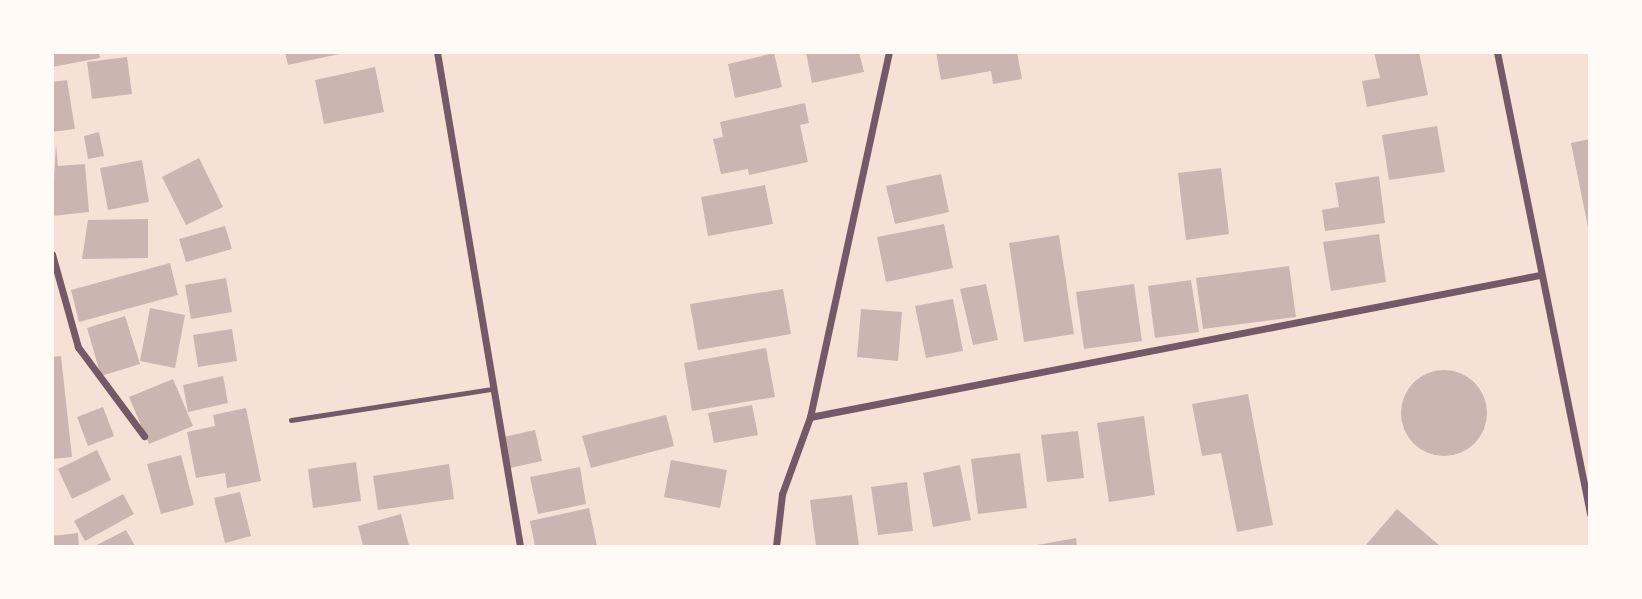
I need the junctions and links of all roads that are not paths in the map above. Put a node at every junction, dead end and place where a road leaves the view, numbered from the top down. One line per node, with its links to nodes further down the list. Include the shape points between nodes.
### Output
1 (437, 52): 6 (street)
2 (889, 52): 7 (street)
3 (1497, 52): 5 (street)
4 (52, 254): 9 (street, via 78,347)
5 (1540, 275): 7 (street); 10 (street)
6 (491, 389): 8 (lane); 11 (street)
7 (810, 416): 12 (street, via 782,494)
8 (291, 420)
9 (144, 436)
10 (1590, 514)
11 (520, 547)
12 (776, 547)

